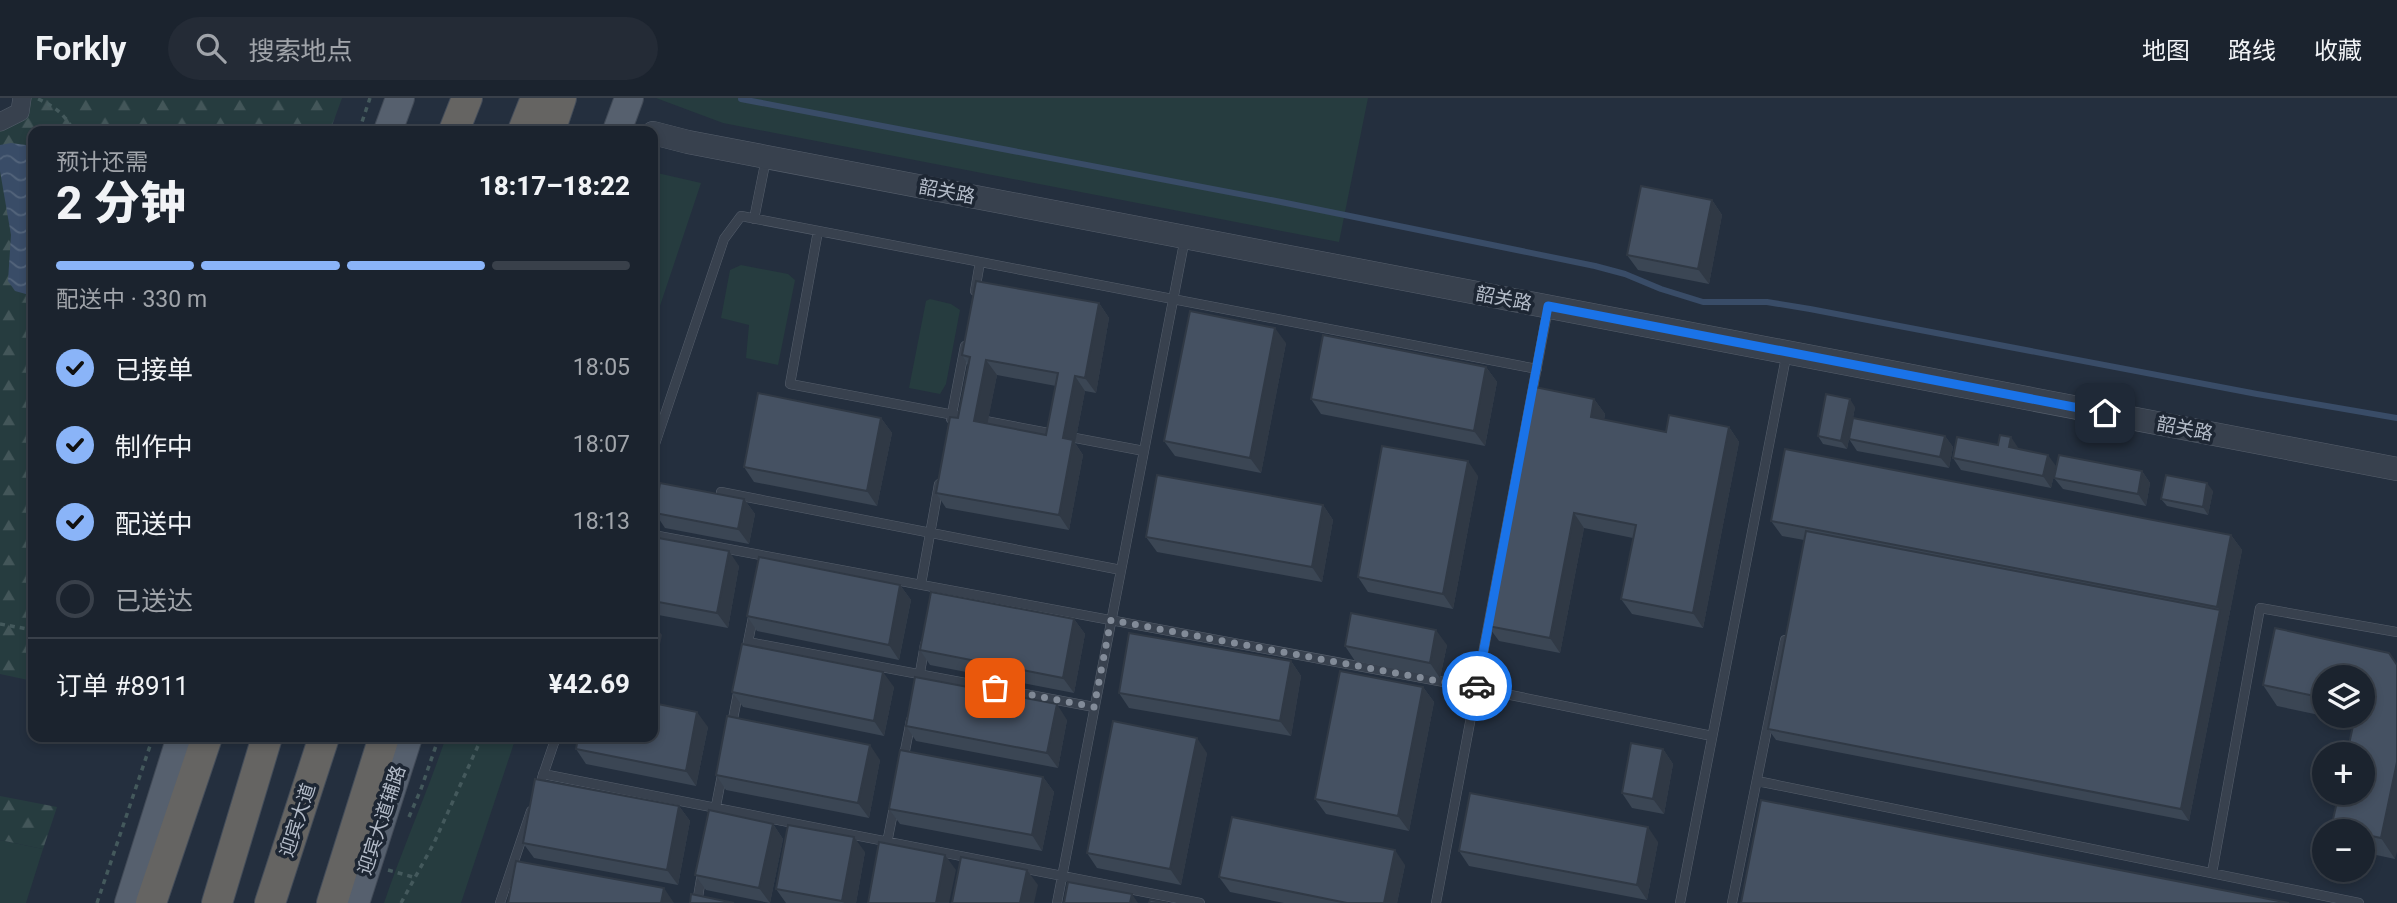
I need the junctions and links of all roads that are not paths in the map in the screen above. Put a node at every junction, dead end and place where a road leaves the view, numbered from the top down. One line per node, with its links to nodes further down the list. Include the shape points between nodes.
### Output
1 (22, 98): 8 (street, via 20,112)
2 (400, 98): 9 (main road)
3 (467, 98): 10 (highway)
4 (483, 98): 11 (highway)
5 (536, 98): 12 (highway)
6 (561, 98): 13 (highway)
7 (622, 117): 14 (street)
8 (0, 122)
9 (390, 126)
10 (456, 126)
11 (473, 126)
12 (525, 126)
13 (552, 126)
14 (638, 126)
15 (658, 134): 16 (street, 韶关路)
16 (767, 156): 17 (lane); 19 (street, 韶关路)
17 (754, 219): 18 (lane); 29 (lane, via 741,216 724,239)
18 (818, 231): 20 (lane); 27 (lane, via 790,384)
19 (1185, 237): 21 (lane); 23 (street, 韶关路)
20 (980, 262): 21 (lane); 22 (lane)
21 (1173, 299): 26 (lane); 30 (lane)
22 (973, 300)
23 (1548, 306): 25 (street, 韶关路); 26 (lane)
24 (966, 339): 27 (lane)
25 (1787, 352): 32 (street, 韶关路); 55 (lane)
26 (1537, 369): 52 (lane)
27 (952, 415): 28 (lane); 30 (lane)
28 (949, 428)
29 (658, 435)
30 (1144, 451): 38 (lane)
31 (942, 468): 34 (lane)
32 (2397, 469)
33 (720, 492): 34 (lane)
34 (930, 533): 38 (lane); 39 (lane)
35 (658, 536): 36 (lane)
36 (765, 555): 37 (lane); 39 (lane)
37 (763, 568)
38 (1121, 570): 43 (lane)
39 (920, 584): 40 (lane)
40 (936, 587): 41 (lane); 43 (lane)
41 (934, 600)
42 (755, 605): 47 (lane)
43 (1111, 620): 52 (lane); 53 (lane)
44 (1788, 625): 67 (lane)
45 (2397, 632): 76 (lane, via 2260,608)
46 (927, 637): 49 (lane)
47 (748, 642): 48 (lane); 49 (lane)
48 (743, 669)
49 (920, 674): 51 (lane); 53 (lane)
50 (740, 683): 56 (lane)
51 (917, 687)
52 (1476, 688): 55 (lane); 89 (lane)
53 (1094, 707): 77 (lane)
54 (912, 712): 66 (lane)
55 (1712, 736): 90 (lane)
56 (729, 738)
57 (179, 742): 79 (main road)
58 (205, 742): 80 (highway)
59 (265, 742): 81 (highway)
60 (322, 742): 82 (highway, 迎宾大道)
61 (382, 742): 83 (highway)
62 (406, 742): 84 (main road, 迎宾大道辅路)
63 (554, 742): 65 (lane)
64 (724, 765): 71 (lane)
65 (543, 774): 68 (lane); 71 (lane)
66 (900, 777)
67 (1757, 781): 76 (lane); 91 (lane)
68 (539, 787)
69 (897, 789): 73 (lane)
70 (535, 800): 85 (lane)
71 (716, 807): 72 (lane); 73 (lane)
72 (713, 819)
73 (887, 841): 74 (lane); 77 (lane)
74 (885, 853)
75 (704, 867): 86 (lane)
76 (2212, 873): 78 (lane)
77 (1062, 876): 87 (lane); 88 (lane)
78 (2342, 901): 92 (lane)
79 (129, 903)
80 (151, 903)
81 (217, 903)
82 (270, 903)
83 (332, 903)
84 (355, 903)
85 (500, 903)
86 (696, 903)
87 (1056, 903)
88 (1200, 903)
89 (1436, 903)
90 (1680, 903)
91 (1732, 903)
92 (2359, 903)

